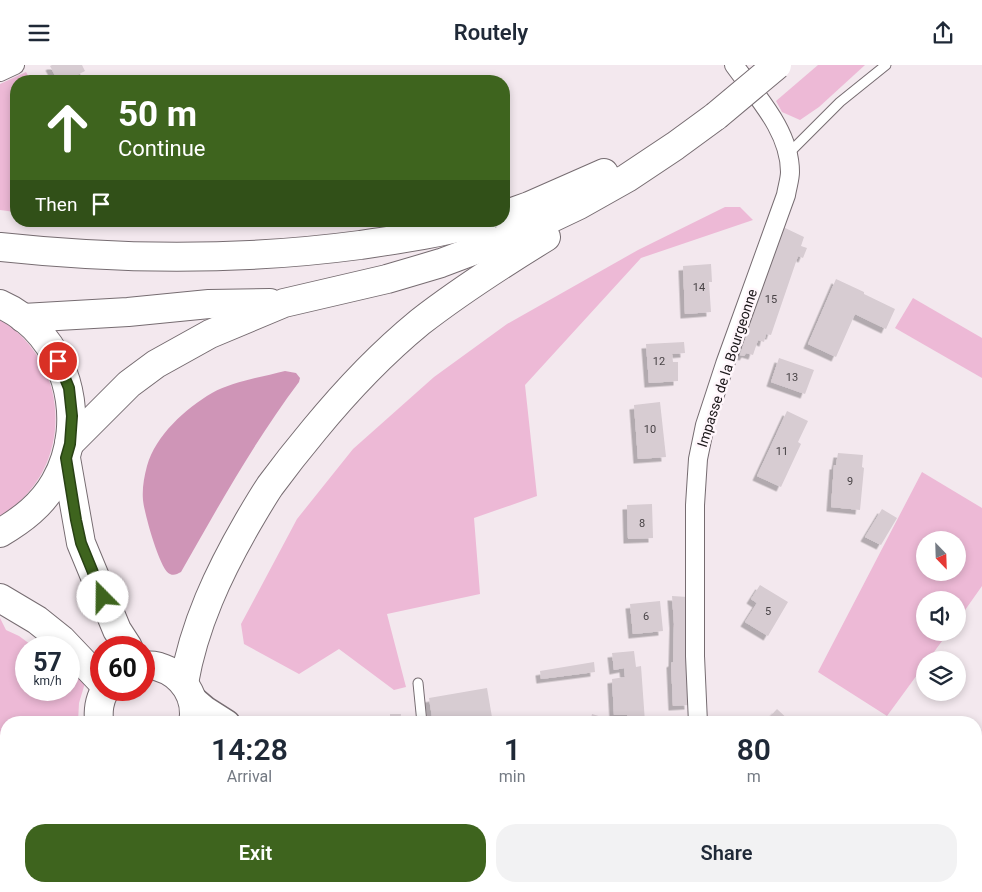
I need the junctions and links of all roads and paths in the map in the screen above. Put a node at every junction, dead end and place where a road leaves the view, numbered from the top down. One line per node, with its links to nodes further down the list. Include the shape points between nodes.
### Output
1 (15, 65): 5 (street)
2 (734, 65): 7 (street, Impasse de la Bourgeonne, via 777,126)
3 (777, 65): 6 (main road, bridge)
4 (886, 65): 7 (lane, via 840,101)
5 (0, 72)
6 (676, 146): 8 (main road); 9 (main road, via 647,154)
7 (788, 154): 26 (street, Impasse de la Bourgeonne, via 790,173 786,195 725,365 705,425 698,459 695,505)
8 (627, 178): 12 (main road, via 546,222 491,245 387,279); 22 (main road, via 585,212 496,268 419,323 339,399 268,488 232,550 193,641)
9 (510, 213)
10 (459, 227): 11 (main road, via 387,241 277,254 142,257)
11 (0, 247)
12 (284, 303): 13 (main road, via 209,304 128,312); 14 (main road, via 210,334 156,364 129,384)
13 (11, 311): 14 (main road, via 43,337 69,388 72,416)
14 (68, 451): 15 (main road, via 55,482 40,503); 17 (main road, via 81,543)
15 (0, 533)
16 (0, 598): 19 (main road, via 37,620)
17 (121, 636)
18 (155, 667): 22 (main road, via 172,673)
19 (90, 669)
20 (418, 683): 25 (lane)
21 (100, 701): 23 (main road)
22 (190, 701): 24 (main road)
23 (98, 716)
24 (216, 716)
25 (421, 716)
26 (698, 716)

